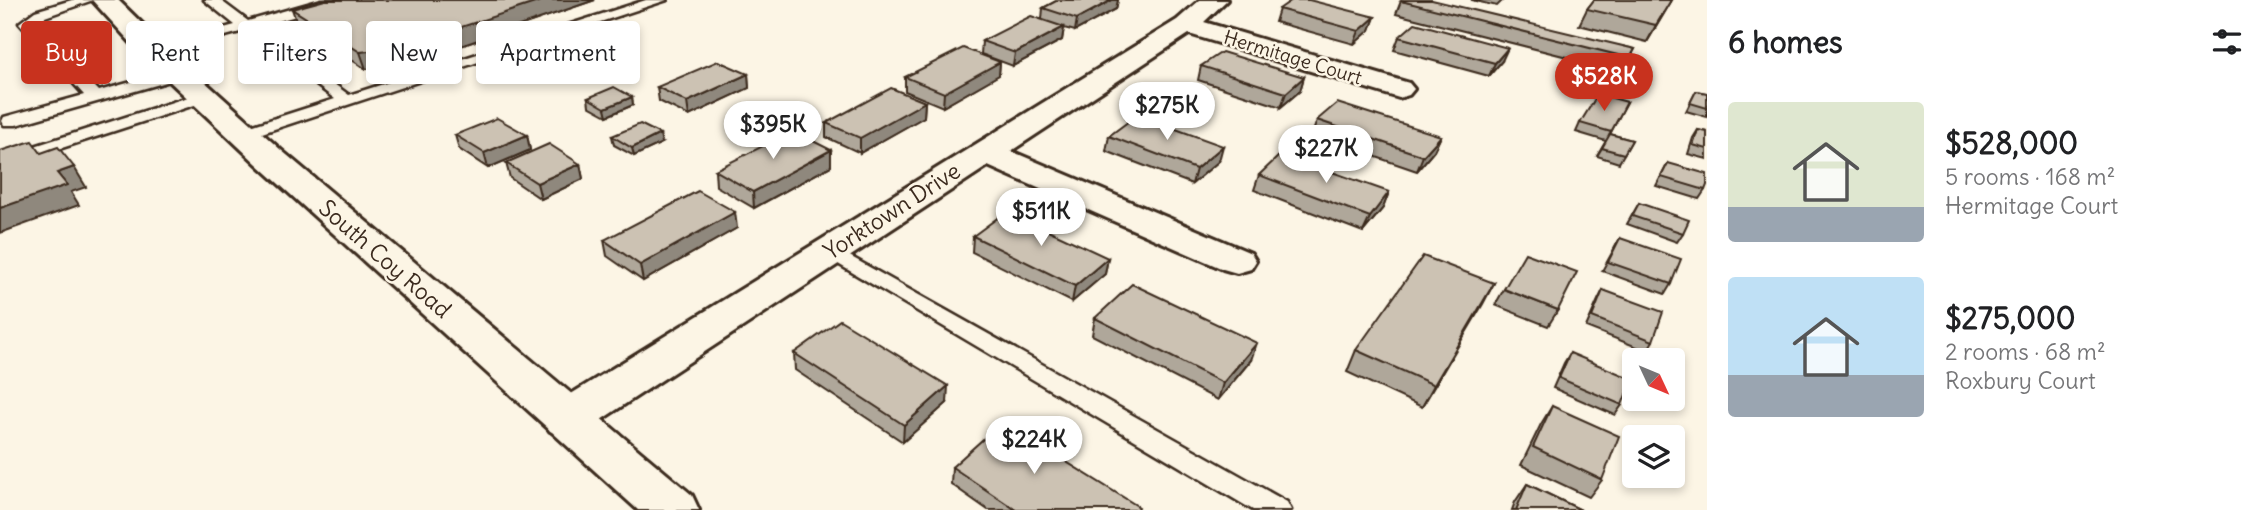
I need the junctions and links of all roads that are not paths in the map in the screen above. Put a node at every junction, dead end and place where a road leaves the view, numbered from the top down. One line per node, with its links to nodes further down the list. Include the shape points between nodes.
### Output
1 (86, 0): 17 (lane, via 26,23)
2 (104, 0): 10 (street, South Coy Road)
3 (211, 0): 8 (lane)
4 (337, 0): 7 (lane)
5 (660, 0): 18 (lane)
6 (1214, 0): 11 (street, Yorktown Drive)
7 (316, 2): 9 (lane)
8 (239, 21)
9 (261, 21)
10 (126, 22)
11 (1186, 25): 16 (street, Hermitage Court); 21 (street, Yorktown Drive)
12 (142, 84): 17 (lane)
13 (159, 84): 22 (lane)
14 (190, 84): 20 (street, South Coy Road)
15 (324, 84): 18 (lane)
16 (1399, 89)
17 (95, 97): 19 (lane)
18 (347, 101): 20 (lane)
19 (10, 121)
20 (244, 134): 25 (street, South Coy Road)
21 (984, 152): 23 (street, Yorktown Drive); 24 (street)
22 (0, 163)
23 (830, 251): 25 (street, Yorktown Drive); 27 (lane)
24 (1237, 261)
25 (567, 419): 26 (street, South Coy Road)
26 (673, 510)
27 (1277, 510)

